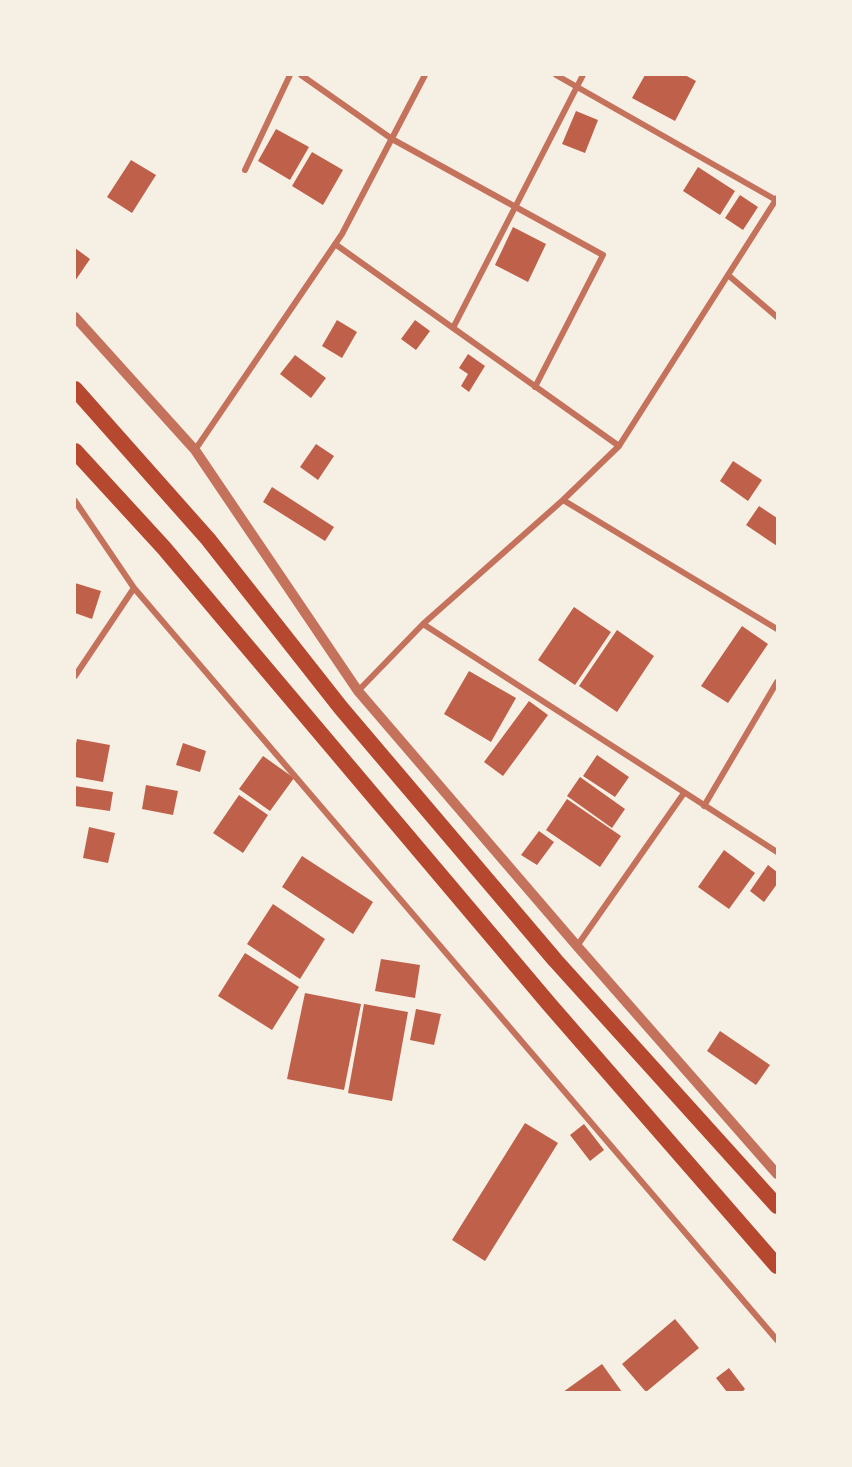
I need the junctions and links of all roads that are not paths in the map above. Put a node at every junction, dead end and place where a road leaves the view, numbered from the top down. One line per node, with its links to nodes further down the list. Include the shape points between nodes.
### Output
1 (290, 75): 8 (street)
2 (301, 75): 7 (street)
3 (425, 75): 7 (street)
4 (556, 75): 6 (street)
5 (583, 75): 6 (street)
6 (577, 87): 9 (street); 10 (street)
7 (392, 139): 10 (street); 11 (street)
8 (245, 170)
9 (776, 199): 12 (street)
10 (515, 207): 15 (street); 16 (street, via 603,255)
11 (335, 244): 15 (street); 19 (street)
12 (728, 275): 14 (street); 18 (street)
13 (75, 317): 19 (street)
14 (777, 317)
15 (453, 328): 16 (street)
16 (536, 387): 18 (street)
17 (75, 389): 34 (highway, via 208,539 340,708 555,960)
18 (619, 446): 21 (street)
19 (195, 450): 28 (street)
20 (75, 451): 35 (highway, via 164,548 549,1004)
21 (562, 500): 24 (street); 25 (street)
22 (75, 501): 23 (street)
23 (134, 588): 26 (street); 36 (street)
24 (423, 624): 28 (street); 29 (street)
25 (777, 629)
26 (75, 676)
27 (777, 682): 30 (street)
28 (358, 691): 32 (street)
29 (684, 793): 30 (street); 32 (street)
30 (704, 807): 31 (street)
31 (777, 852)
32 (577, 946): 33 (street)
33 (777, 1174)
34 (777, 1206)
35 (777, 1266)
36 (777, 1340)

